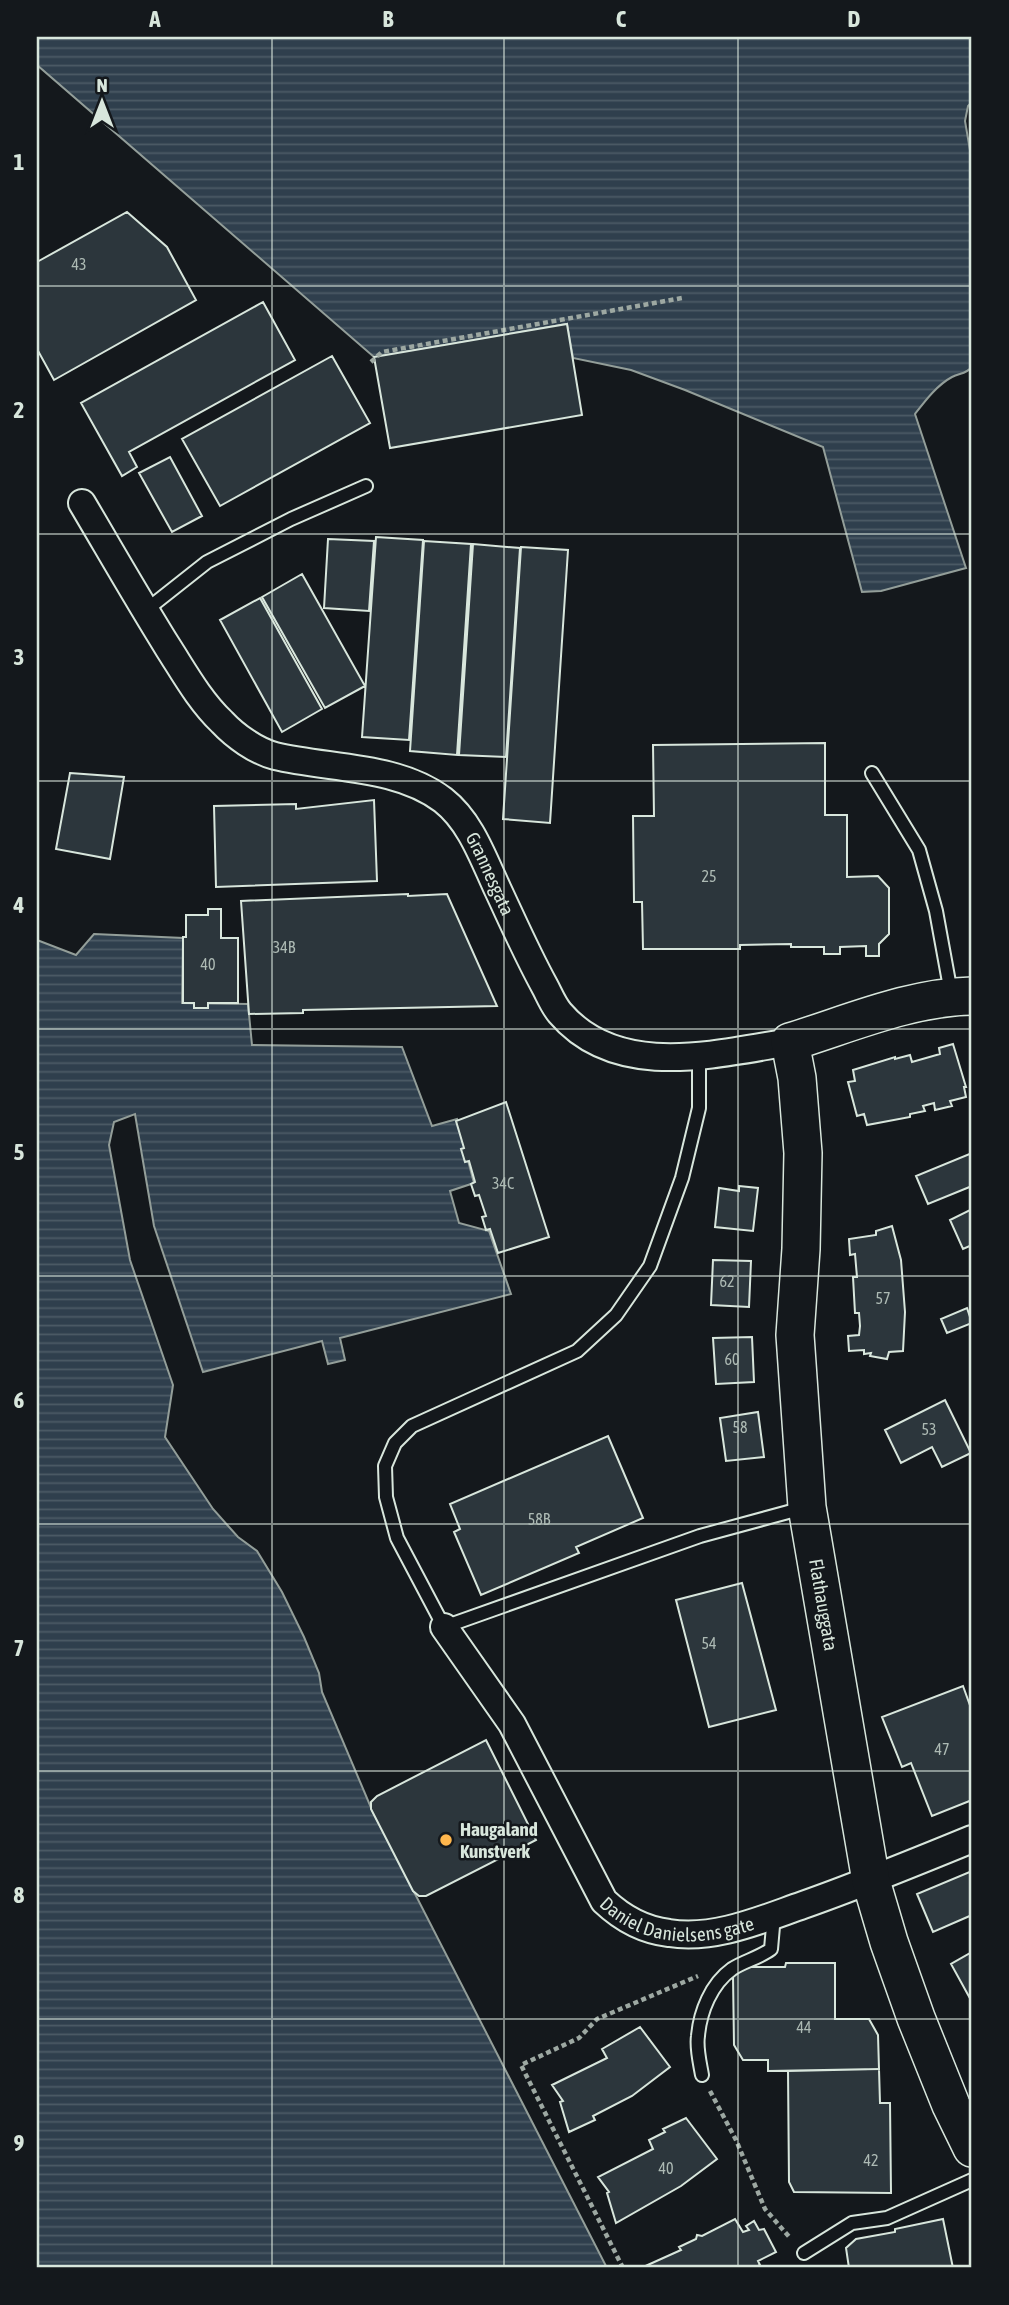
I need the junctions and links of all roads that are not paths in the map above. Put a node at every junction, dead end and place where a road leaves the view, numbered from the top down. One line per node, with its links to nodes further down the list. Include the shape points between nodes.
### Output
1 (366, 486): 3 (lane, via 207,562)
2 (82, 503): 3 (street, Grannesgata)
3 (145, 611): 7 (street, Grannesgata, via 197,693 241,739 272,755 413,784 442,800 475,839 559,1012 583,1034 616,1051)
4 (872, 773): 5 (lane, via 919,850)
5 (962, 996): 6 (street, Grannesgata, via 873,1016)
6 (790, 1042): 7 (street, Grannesgata); 8 (street, Flathauggata, via 803,1153 795,1335)
7 (699, 1057): 9 (lane, via 699,1108 682,1178 650,1266 616,1315 578,1351 412,1426 395,1443 384,1466 397,1538)
8 (807, 1507): 9 (lane, via 700,1536); 11 (street, Flathauggata)
9 (444, 1627): 12 (street, Daniel Danielsens gate, via 512,1724 604,1900 620,1916 657,1931 698,1934 734,1929)
10 (972, 1839): 11 (street, Daniel Danielsens gate)
11 (871, 1881): 12 (street, Daniel Danielsens gate); 14 (street, Flathauggata, via 916,2018)
12 (775, 1915): 13 (lane, via 771,1949 733,1968 708,1997 697,2038)
13 (702, 2075)
14 (972, 2148)
15 (972, 2180): 16 (lane, via 887,2218 852,2223)
16 (804, 2253)

